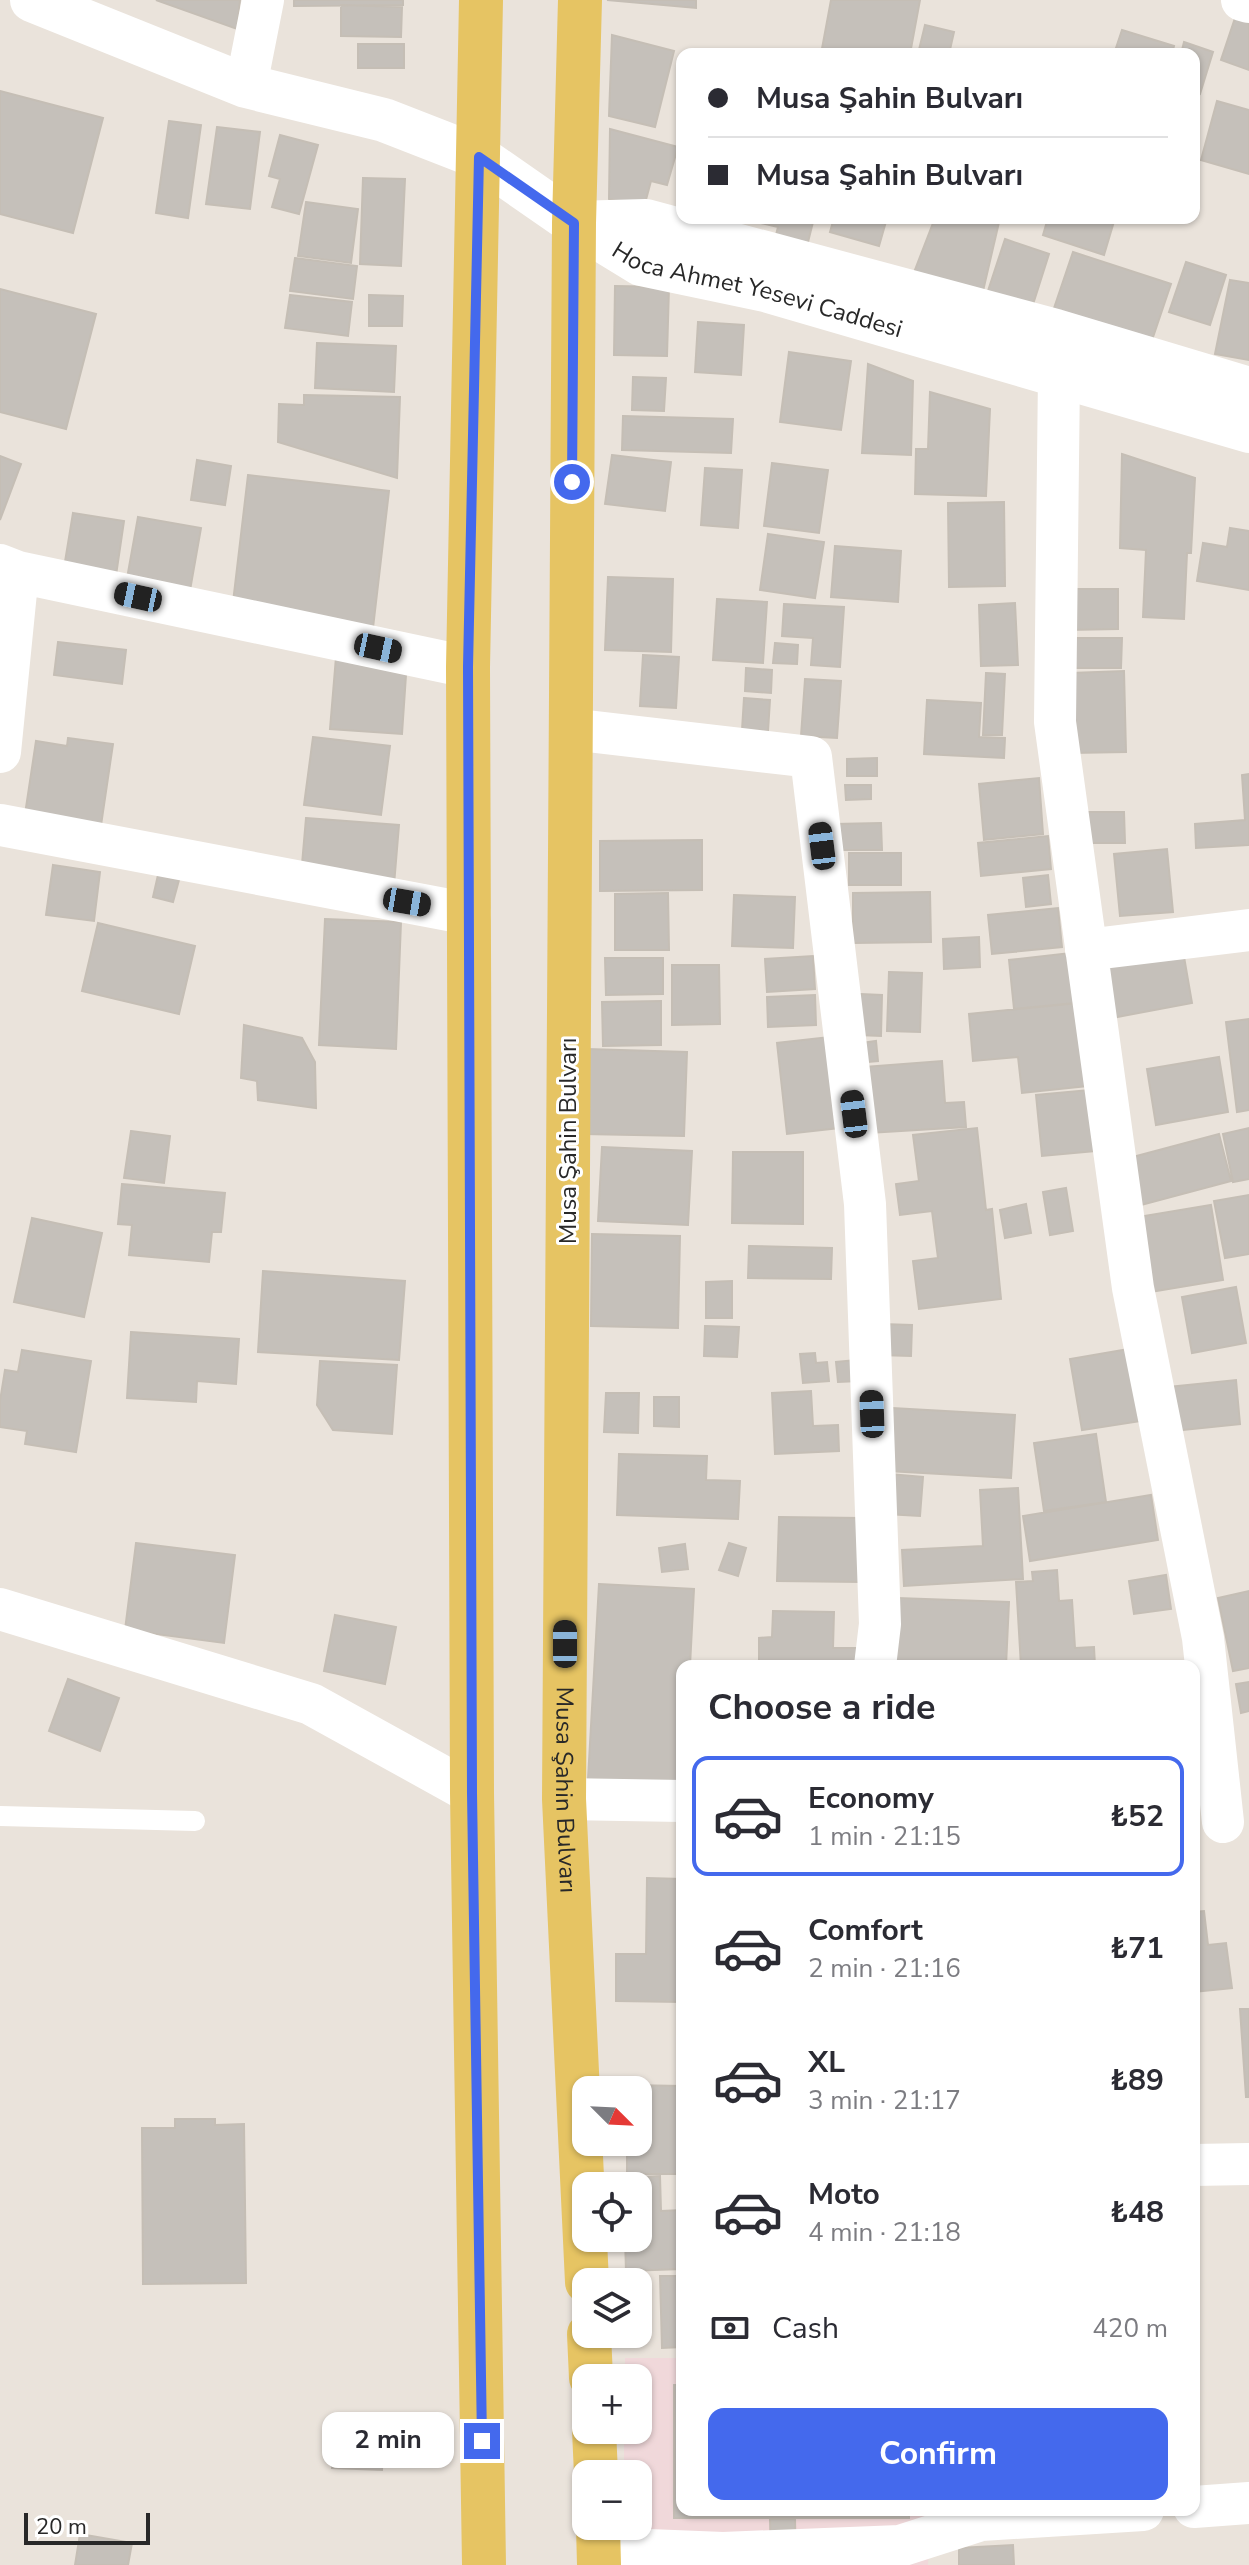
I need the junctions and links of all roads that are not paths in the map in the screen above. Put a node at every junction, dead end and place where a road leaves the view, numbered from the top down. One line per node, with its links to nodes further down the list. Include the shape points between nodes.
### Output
1 (32, 0): 7 (street)
2 (263, 0): 7 (street)
3 (481, 0): 8 (main road)
4 (580, 0): 9 (main road, Musa Şahin Bulvarı)
5 (1242, 0): 6 (street)
6 (1249, 2)
7 (246, 86): 8 (street, via 384,120)
8 (479, 157): 9 (street); 14 (main road)
9 (574, 223): 10 (street, Hoca Ahmet Yesevi Caddesi, via 641,264 765,290); 11 (street, Hoca Ahmet Yesevi Caddesi, via 646,221 1056,331); 15 (main road, Musa Şahin Bulvarı)
10 (1059, 374): 12 (street, Hoca Ahmet Yesevi Caddesi); 20 (street, via 1055,722)
11 (1249, 389)
12 (1249, 431)
13 (9, 568): 14 (street); 16 (street)
14 (468, 667): 18 (main road)
15 (570, 729): 22 (street, via 811,757 865,1204 880,1624); 24 (main road, Musa Şahin Bulvarı)
16 (0, 752)
17 (0, 825): 18 (street)
18 (470, 914): 23 (main road)
19 (1249, 930): 20 (street)
20 (1086, 950): 28 (street, via 1133,1288 1203,1638)
21 (0, 1609): 23 (street, via 311,1704)
22 (876, 1660)
23 (472, 1793): 36 (main road)
24 (564, 1799): 25 (street); 31 (main road, Musa Şahin Bulvarı)
25 (676, 1801)
26 (0, 1816): 27 (lane)
27 (195, 1821)
28 (1222, 1822)
29 (1249, 2164): 30 (street)
30 (1200, 2165)
31 (586, 2268)
32 (1249, 2503): 33 (street)
33 (1200, 2507)
34 (977, 2516): 35 (street, via 900,2546 723,2553)
35 (599, 2546)
36 (484, 2565)

